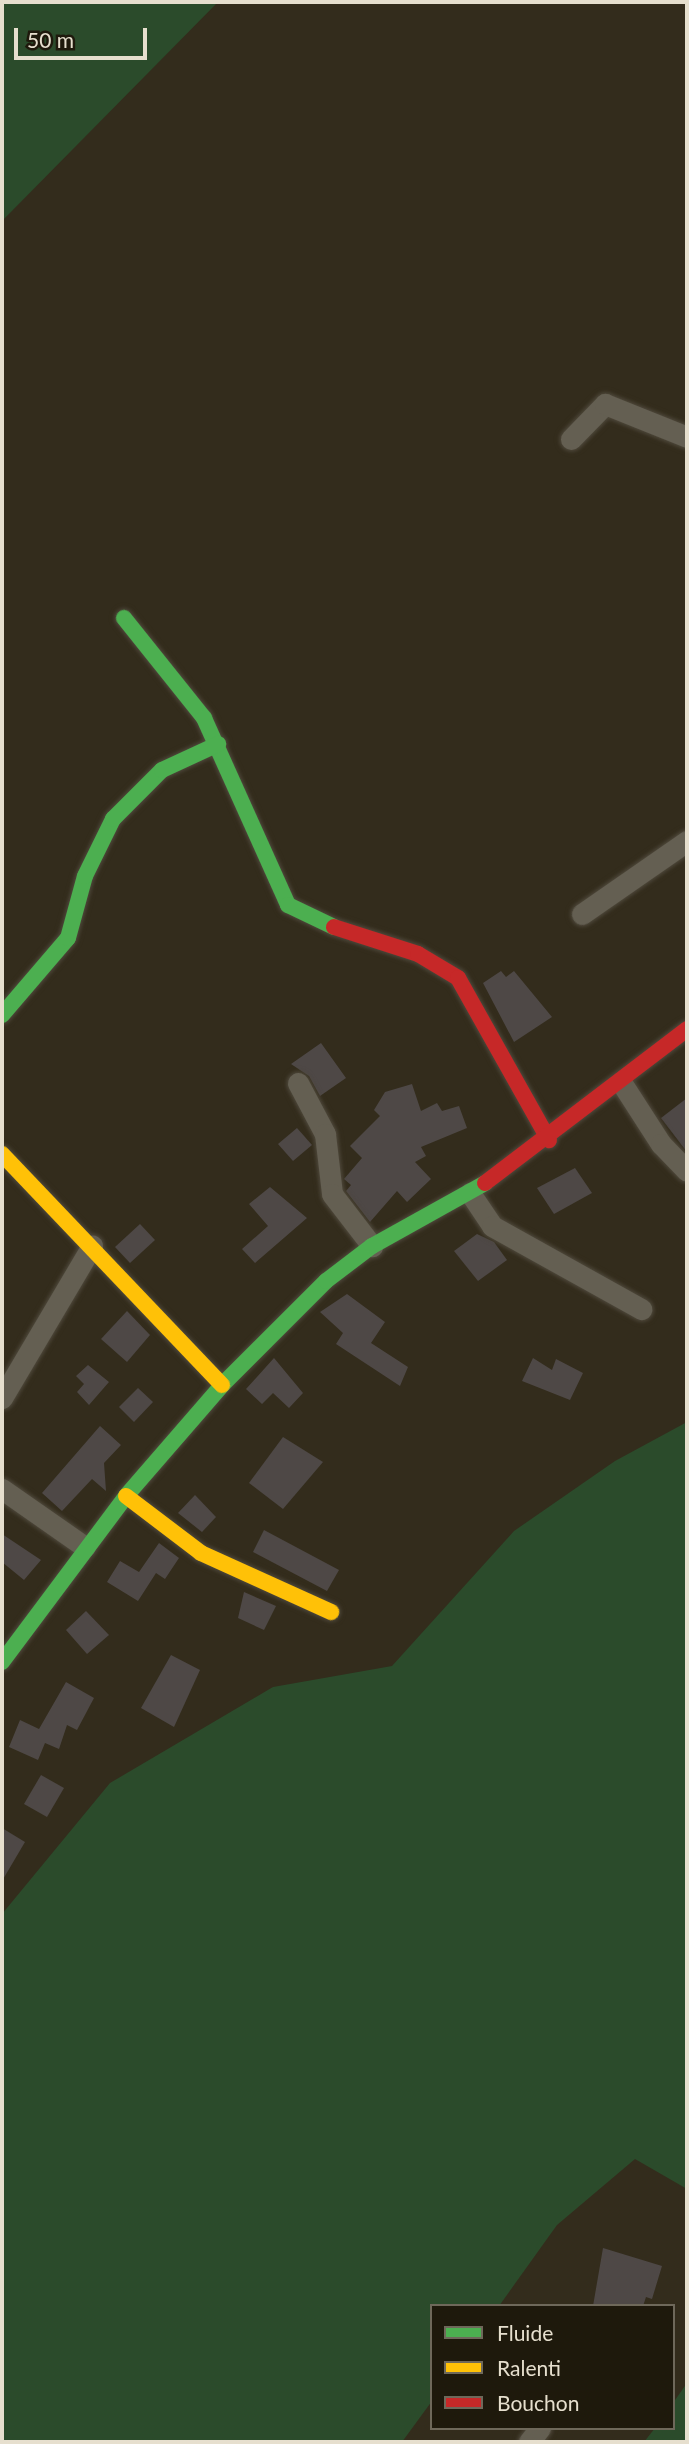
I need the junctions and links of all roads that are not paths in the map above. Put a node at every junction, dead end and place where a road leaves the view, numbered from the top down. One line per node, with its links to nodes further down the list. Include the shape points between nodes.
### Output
1 (687, 437): 2 (street, via 606,404 593,410)
2 (571, 439)
3 (124, 618): 4 (street)
4 (218, 744): 7 (street, via 162,770 113,819 85,876 68,938); 11 (street, via 288,905 314,920 418,954 458,978)
5 (687, 841): 6 (street)
6 (582, 914)
7 (2, 1015)
8 (687, 1029): 9 (street)
9 (621, 1082): 11 (street); 13 (street, via 661,1144)
10 (299, 1083): 16 (street, via 325,1134 332,1195)
11 (549, 1140): 14 (street)
12 (2, 1154): 15 (street)
13 (687, 1171)
14 (470, 1194): 16 (street); 17 (street, via 492,1226)
15 (92, 1246): 18 (street); 19 (street)
16 (372, 1246): 18 (street, via 326,1281)
17 (641, 1309)
18 (222, 1385): 21 (street)
19 (2, 1398)
20 (2, 1489): 22 (street)
21 (126, 1496): 22 (street); 23 (street, via 201,1553)
22 (85, 1547): 24 (street)
23 (331, 1612)
24 (2, 1662)

